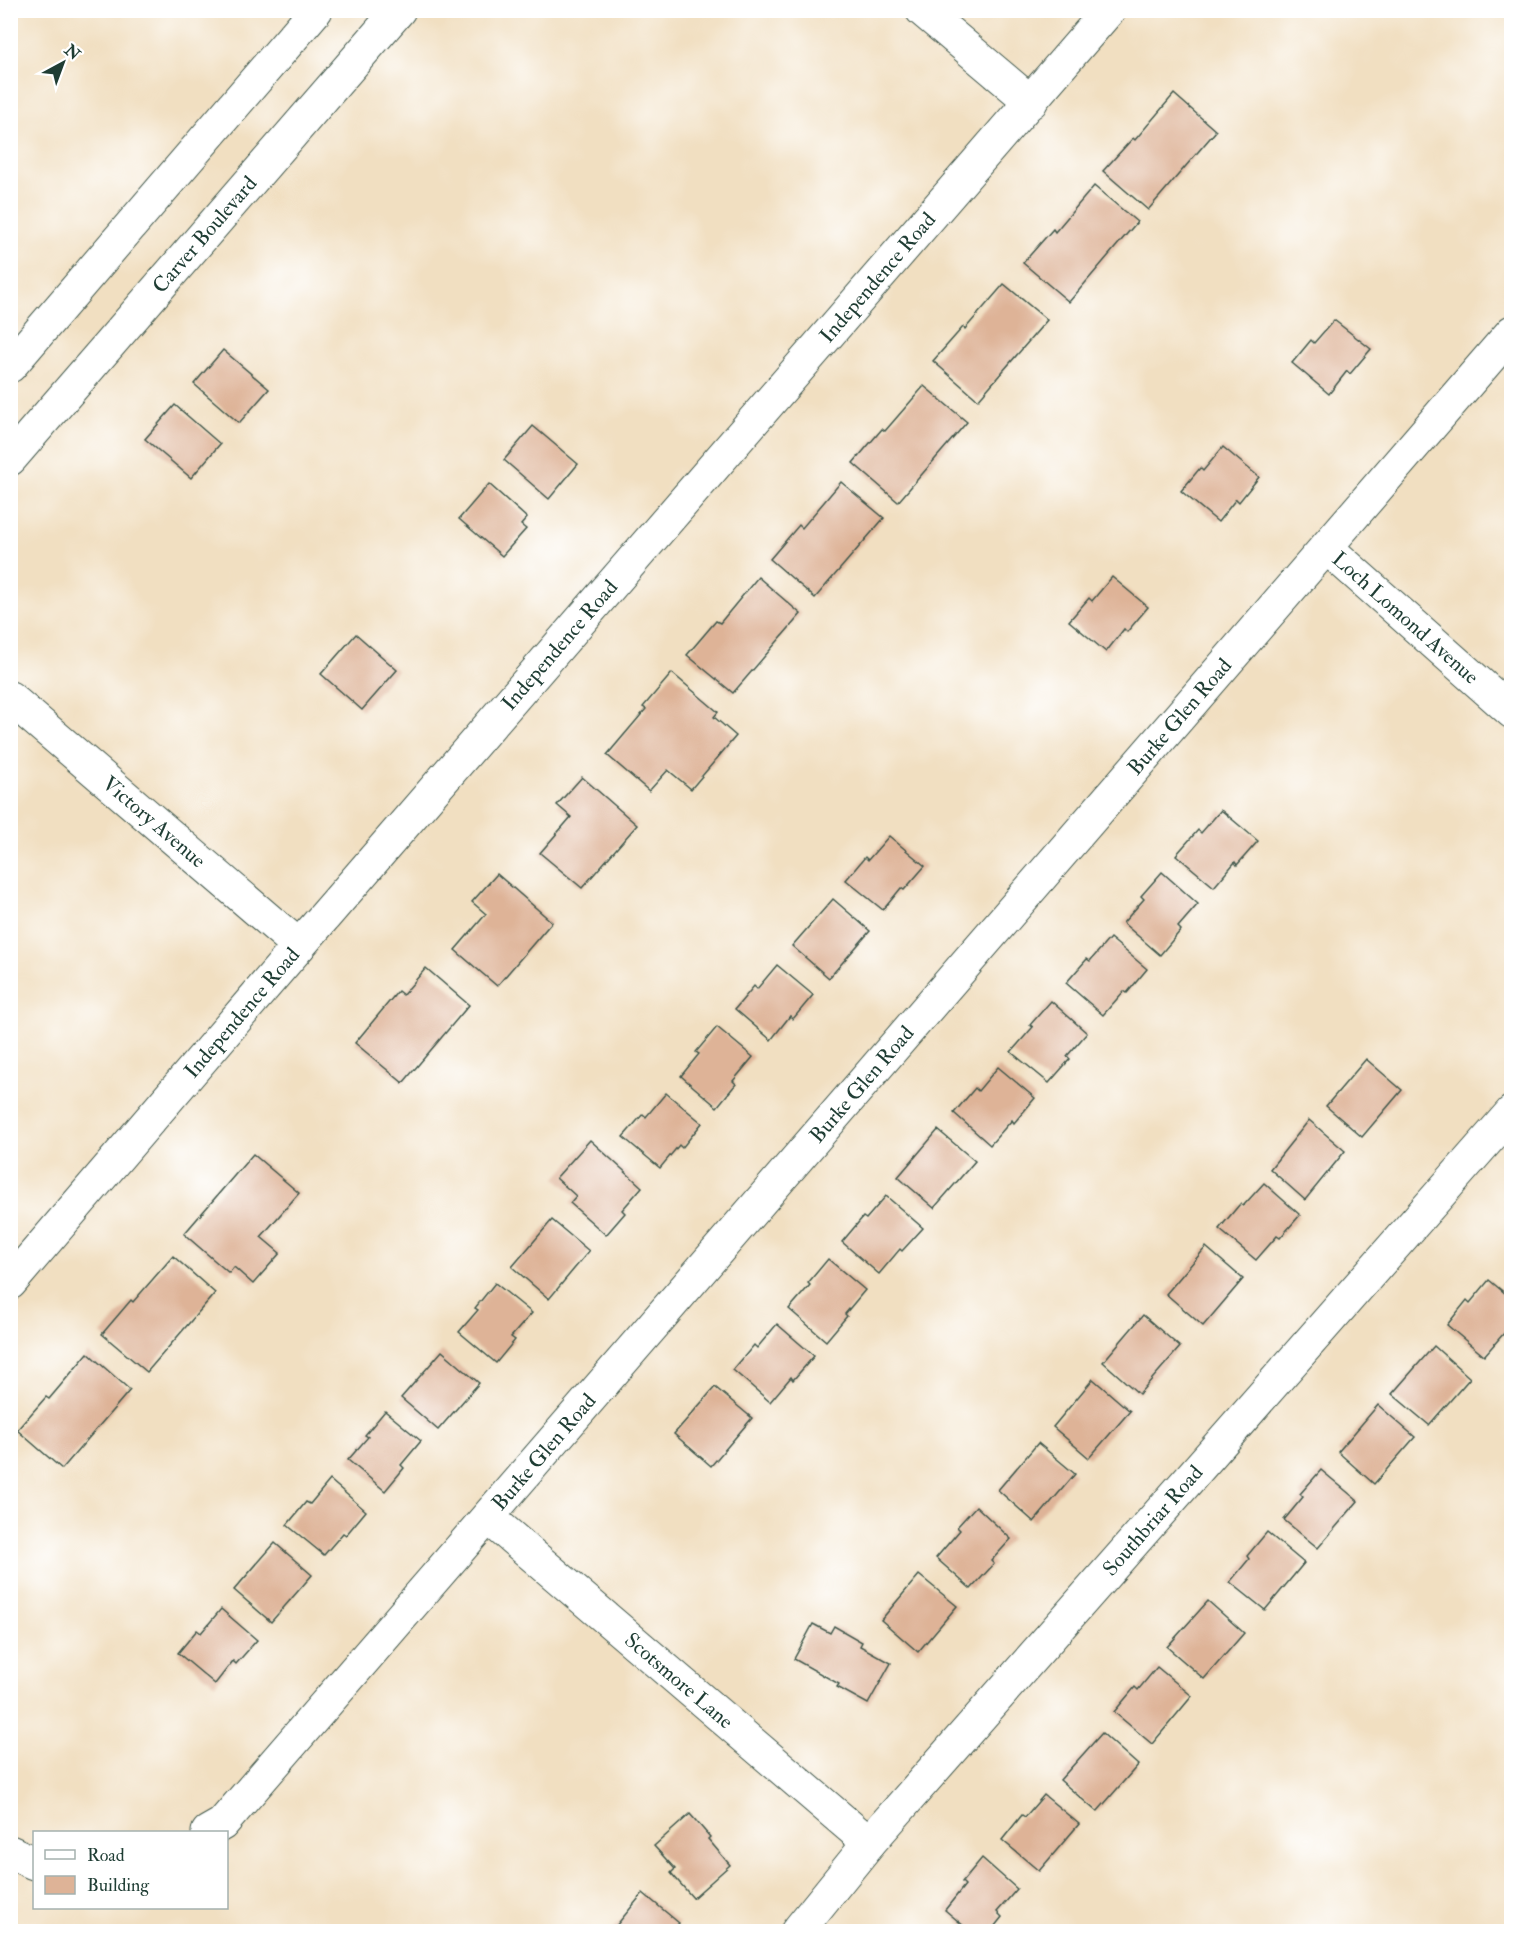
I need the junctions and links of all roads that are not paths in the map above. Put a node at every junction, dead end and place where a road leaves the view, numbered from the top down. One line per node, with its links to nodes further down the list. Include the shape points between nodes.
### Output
1 (316, 10): 7 (street)
2 (399, 10): 8 (street, Carver Boulevard)
3 (922, 10): 5 (street)
4 (1109, 10): 5 (street, Independence Road)
5 (1031, 102): 12 (street, Independence Road)
6 (1512, 332): 9 (street, Burke Glen Road)
7 (10, 366)
8 (10, 459)
9 (1327, 548): 11 (street, Loch Lomond Avenue); 15 (street, Burke Glen Road)
10 (10, 699): 12 (street, Victory Avenue)
11 (1512, 712)
12 (299, 946): 14 (street, Independence Road)
13 (1512, 1112): 17 (street, Southbriar Road)
14 (10, 1283)
15 (489, 1518): 16 (street, Burke Glen Road, via 222,1824); 17 (street, Scotsmore Lane)
16 (211, 1831)
17 (869, 1843): 20 (street, Southbriar Road)
18 (10, 1852): 19 (street)
19 (33, 1863)
20 (797, 1932)

